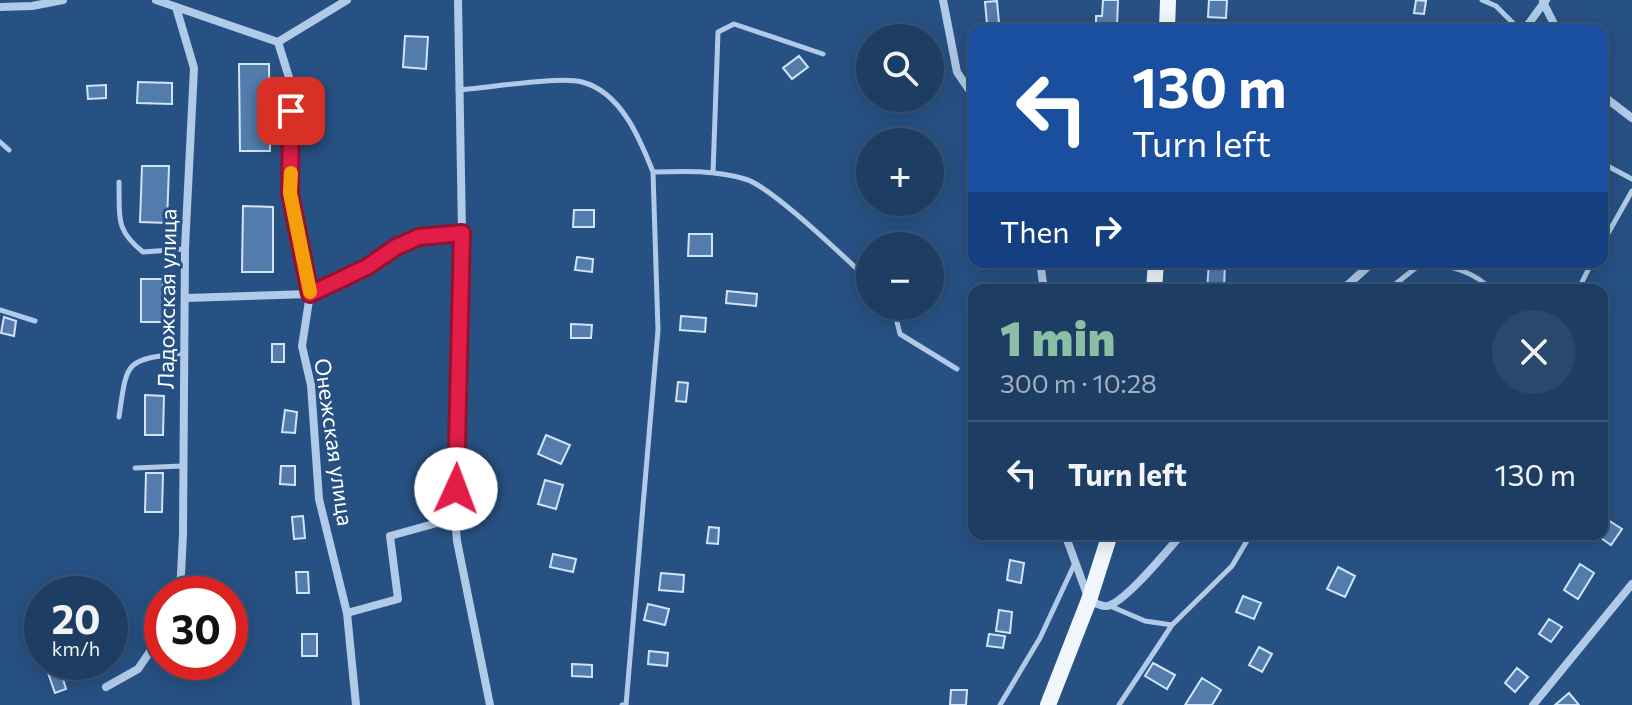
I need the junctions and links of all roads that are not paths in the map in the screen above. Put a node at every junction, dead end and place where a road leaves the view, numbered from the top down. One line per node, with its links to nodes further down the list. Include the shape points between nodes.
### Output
1 (63, 0): 10 (street)
2 (156, 0): 11 (street)
3 (185, 0): 11 (lane)
4 (347, 0): 16 (street)
5 (458, 0): 19 (street)
6 (943, 0): 18 (street, via 957,72)
7 (1168, 0): 12 (main road)
8 (1482, 0): 13 (lane)
9 (1544, 1): 14 (street); 15 (street)
10 (0, 7)
11 (176, 7): 16 (street); 32 (street, Ладожская улица, via 194,68)
12 (1167, 24)
13 (1516, 24)
14 (1527, 24)
15 (1554, 24)
16 (278, 42): 42 (street, Онежская улица, via 291,84 290,193)
17 (823, 54): 26 (lane, via 734,24 718,32)
18 (968, 88)
19 (458, 90): 25 (lane, via 583,82 621,109); 30 (street)
20 (1608, 100): 21 (street)
21 (1632, 118)
22 (0, 142): 23 (lane)
23 (9, 150)
24 (1608, 166): 27 (lane)
25 (653, 172): 26 (lane); 68 (lane, via 658,330)
26 (713, 173): 37 (lane, via 749,179)
27 (1632, 179)
28 (119, 182): 32 (lane, via 120,223 127,239 143,252)
29 (1632, 191): 31 (lane)
30 (462, 233): 42 (street, via 419,237); 52 (street)
31 (1608, 233)
32 (185, 248): 43 (street, Ладожская улица)
33 (1366, 268): 39 (street)
34 (1416, 268): 40 (lane)
35 (1447, 268): 41 (lane, via 1474,275)
36 (1589, 268): 38 (lane)
37 (856, 269)
38 (1582, 282)
39 (1349, 284)
40 (1396, 284)
41 (1484, 284)
42 (310, 294): 43 (street); 62 (street, Онежская улица, via 302,346 311,385 319,499)
43 (186, 298): 47 (street, Ладожская улица)
44 (0, 310): 46 (lane)
45 (896, 320): 48 (lane, via 900,334)
46 (35, 321)
47 (183, 353): 49 (lane, via 131,364); 50 (street, Ладожская улица)
48 (957, 369)
49 (119, 417)
50 (182, 466): 51 (lane); 58 (street, Ладожская улица)
51 (135, 468)
52 (455, 518): 62 (street, via 390,536 398,599); 67 (street)
53 (1067, 540): 57 (street)
54 (1108, 540): 60 (main road)
55 (1177, 540): 61 (street, via 1131,591)
56 (1247, 540): 63 (lane, via 1232,566)
57 (1076, 562): 60 (street); 69 (lane)
58 (180, 576)
59 (1632, 584): 72 (street)
60 (1089, 600): 61 (street); 70 (main road)
61 (1110, 606): 63 (lane, via 1145,621)
62 (347, 613): 66 (street, Онежская улица)
63 (1172, 625): 71 (lane)
64 (144, 660): 65 (street)
65 (106, 687)
66 (356, 705)
67 (490, 705)
68 (622, 705)
69 (1000, 705)
70 (1048, 705)
71 (1119, 705)
72 (1533, 705)

